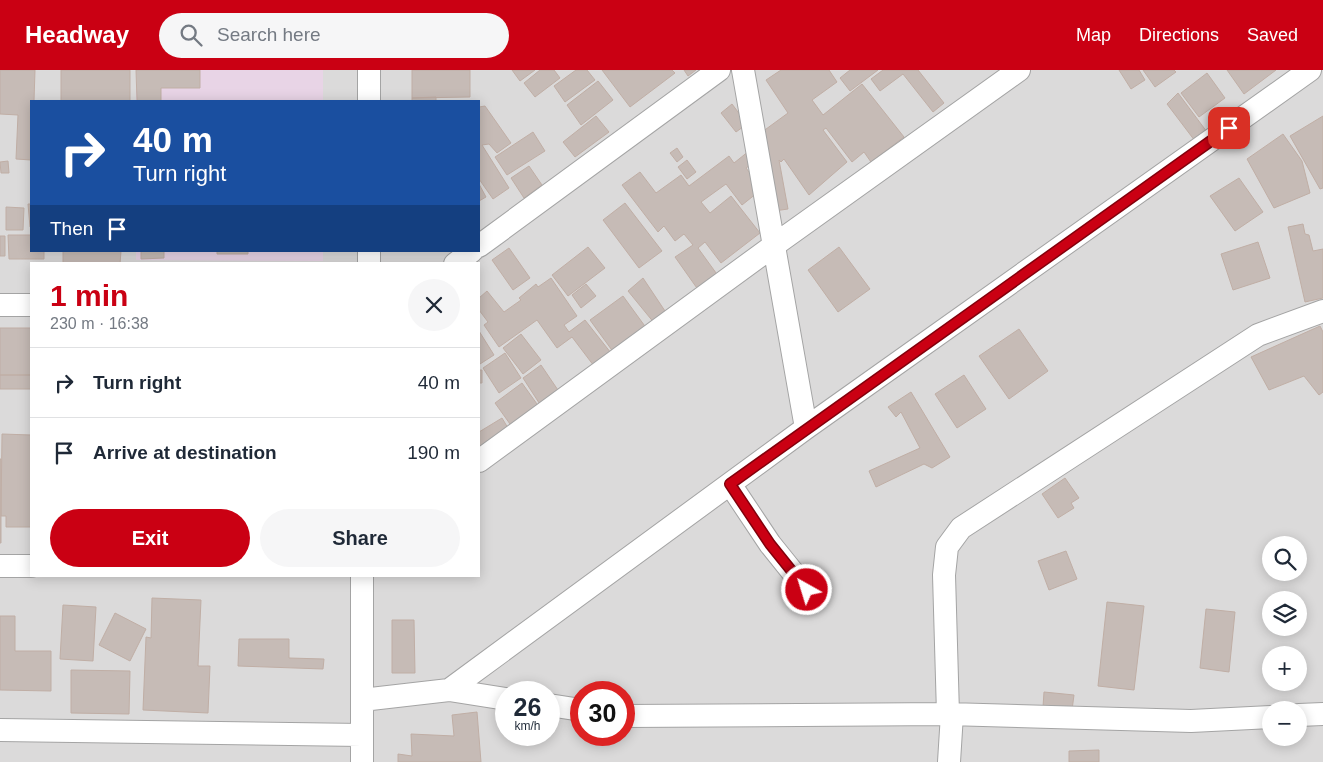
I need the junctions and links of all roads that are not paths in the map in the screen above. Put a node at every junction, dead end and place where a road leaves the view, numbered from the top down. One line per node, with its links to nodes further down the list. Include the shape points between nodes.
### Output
1 (369, 70): 6 (street)
2 (719, 70): 7 (street)
3 (743, 70): 8 (street)
4 (1019, 70): 8 (street)
5 (1310, 70): 14 (street)
6 (369, 100)
7 (480, 245)
8 (773, 246): 14 (street); 15 (street)
9 (471, 252): 10 (street)
10 (458, 262)
11 (0, 305): 12 (street)
12 (30, 305)
13 (1323, 311): 24 (street, via 1258,335 961,528 947,547 944,575)
14 (806, 428): 16 (street)
15 (480, 460)
16 (730, 484): 20 (street, via 770,544); 21 (street)
17 (0, 566): 18 (street)
18 (30, 566)
19 (362, 577): 23 (street)
20 (807, 590)
21 (449, 690): 22 (street); 23 (street)
22 (495, 696)
23 (362, 700): 30 (street)
24 (950, 714): 27 (street); 28 (street, via 1191,721); 32 (street)
25 (1323, 714): 26 (street)
26 (1307, 715)
27 (635, 716)
28 (1262, 717)
29 (0, 730): 30 (street)
30 (362, 735): 31 (street)
31 (362, 762)
32 (949, 762)

